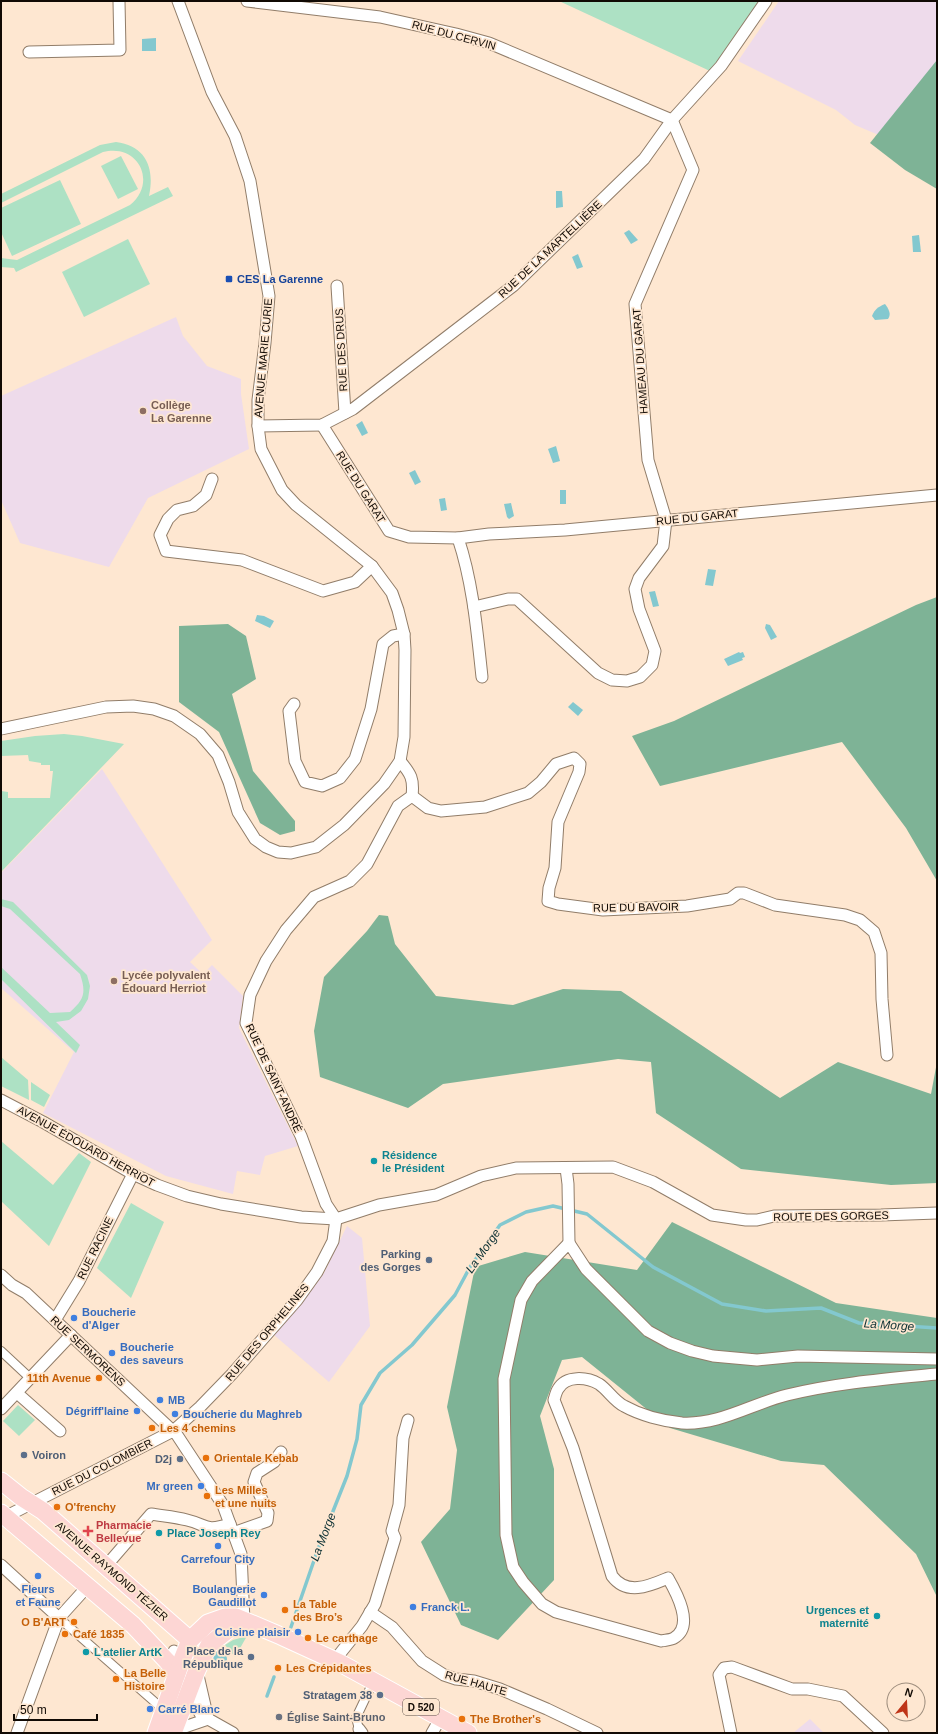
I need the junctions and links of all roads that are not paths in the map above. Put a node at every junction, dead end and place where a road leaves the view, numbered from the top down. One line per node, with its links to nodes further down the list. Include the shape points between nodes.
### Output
1 (119, 1): 5 (street, via 120,50)
2 (178, 1): 10 (street, AVENUE MARIE CURIE, via 212,92 235,136 251,186 269,296 258,400)
3 (247, 1): 6 (street, RUE DU CERVIN, via 380,17 489,43)
4 (766, 1): 6 (street, RUE DE LA MARTELLIÈRE, via 721,66)
5 (29, 52)
6 (672, 120): 8 (street, RUE DE LA MARTELLIÈRE, via 644,159 513,286); 13 (street, HAMEAU DU GARAT, via 693,170 635,304 648,460)
7 (337, 286): 8 (street, RUE DES DRUS)
8 (345, 413): 9 (street, RUE DE LA MARTELLIÈRE)
9 (322, 425): 10 (street, RUE DE LA MARTELLIÈRE); 14 (street, RUE DU GARAT, via 389,531 409,537)
10 (258, 426): 15 (street, AVENUE MARIE CURIE, via 261,449 282,490 296,505)
11 (212, 479): 15 (street, via 206,494 193,506 176,510 168,519 160,535 166,551 242,560 323,591 355,582)
12 (937, 495): 13 (street, RUE DU GARAT)
13 (666, 520): 14 (street, RUE DU GARAT); 16 (street, via 662,546 639,578 635,589 654,651 652,665 640,677 627,681 612,680 598,674 517,599)
14 (458, 538): 16 (street, via 465,559)
15 (372, 566): 17 (street, AVENUE MARIE CURIE, via 392,593)
16 (474, 607): 18 (street)
17 (404, 634): 19 (street, via 393,636 383,644 371,709 355,759 340,778 322,786 305,782 295,762 289,711); 21 (street, AVENUE MARIE CURIE, via 404,737)
18 (482, 677)
19 (294, 704)
20 (1, 729): 21 (street, AVENUE MARIE CURIE, via 106,707 133,706 154,709 174,716 200,734 218,755 238,812 255,839 272,849 291,853 316,847 344,825 384,784)
21 (400, 761): 22 (street, via 410,771 414,785)
22 (412, 796): 23 (street, RUE DU BAVOIR, via 428,808 441,810 485,807 528,793 556,764 574,758 580,764 579,772 558,822 555,868 548,901 602,910 687,906 730,899 738,893 744,893 775,906 845,915 860,920 874,932 881,953); 28 (street, RUE DE SAINT-ANDRÉ, via 398,806 367,864 350,881 314,896 286,930 266,961 250,996 246,1023 301,1136 326,1204)
23 (887, 1055)
24 (1, 1100): 26 (street, AVENUE ÉDOUARD HERRIOT)
25 (566, 1168): 27 (street, ROUTE DES GORGES, via 613,1167 653,1182 712,1215 746,1220 774,1216); 28 (street, ROUTE DES GORGES, via 516,1168 481,1176 436,1195 379,1205); 29 (street)
26 (133, 1174): 28 (street, AVENUE ÉDOUARD HERRIOT, via 187,1196 221,1204 293,1216); 31 (street, RUE RACINE, via 79,1281)
27 (937, 1213)
28 (336, 1219): 41 (street, RUE DES ORPHELINES, via 333,1242 317,1272 296,1300 232,1374 200,1408)
29 (569, 1238): 34 (street, via 586,1269 648,1331 692,1352 756,1360 798,1356); 35 (street, via 532,1280 521,1300 504,1380 506,1535 513,1566 523,1582 542,1604 556,1612 661,1640 674,1638 681,1631 684,1616 678,1596 668,1578 644,1588 632,1588 624,1586 612,1576 574,1448 554,1400 558,1388 566,1381 587,1379 600,1384 626,1407 659,1419 682,1423 725,1418 785,1396 822,1387)
30 (1, 1275): 31 (street, RUE SERMORENS, via 26,1293)
31 (55, 1320): 32 (street, RUE SERMORENS)
32 (71, 1335): 36 (street); 41 (street, RUE SERMORENS)
33 (1, 1351): 36 (street)
34 (937, 1359)
35 (937, 1374)
36 (30, 1378): 37 (street)
37 (17, 1393): 38 (street); 40 (street)
38 (1, 1409)
39 (408, 1420): 50 (street, via 402,1438 399,1505 392,1531 395,1538 375,1604)
40 (60, 1431)
41 (173, 1431): 44 (street, RUE DU COLOMBIER); 46 (street, RUE SERMORENS, via 223,1505)
42 (281, 1452): 46 (street, via 274,1462 257,1473 254,1482 268,1512 267,1521)
43 (6, 1485): 44 (main road, AVENUE RAYMOND TÉZIER); 45 (main road, via 11,1498)
44 (31, 1504): 45 (street, RUE DU COLOMBIER); 48 (main road, AVENUE RAYMOND TÉZIER, via 43,1511)
45 (2, 1513): 49 (main road)
46 (231, 1529): 48 (street, via 207,1528 187,1520 151,1514); 52 (street, via 241,1554)
47 (1, 1565): 51 (street)
48 (106, 1566): 54 (main road, AVENUE RAYMOND TÉZIER)
49 (87, 1587): 51 (street); 54 (main road, via 133,1625 167,1661)
50 (370, 1612): 55 (street); 68 (street, RUE HAUTE, via 392,1627 422,1661 444,1675 500,1689)
51 (59, 1618): 59 (street); 64 (street)
52 (244, 1620): 53 (main road); 54 (main road, D 520, via 236,1617 208,1623); 55 (main road, D 520)
53 (209, 1645): 54 (main road); 56 (main road)
54 (183, 1654): 56 (main road); 58 (street); 59 (main road)
55 (334, 1661): 57 (main road, D 520)
56 (197, 1670): 58 (main road); 60 (street)
57 (374, 1680): 61 (main road, D 520); 62 (street, via 356,1718)
58 (190, 1688): 60 (street, via 201,1715); 63 (main road)
59 (164, 1711): 65 (main road)
60 (208, 1719): 63 (street); 66 (street)
61 (436, 1726): 67 (main road, D 520)
62 (361, 1731)
63 (173, 1732)
64 (17, 1733)
65 (156, 1733)
66 (233, 1733)
67 (468, 1733)
68 (597, 1733)
69 (730, 1733): 70 (street, via 719,1675 724,1668 732,1668 792,1689 808,1689 843,1696)
70 (883, 1733)

